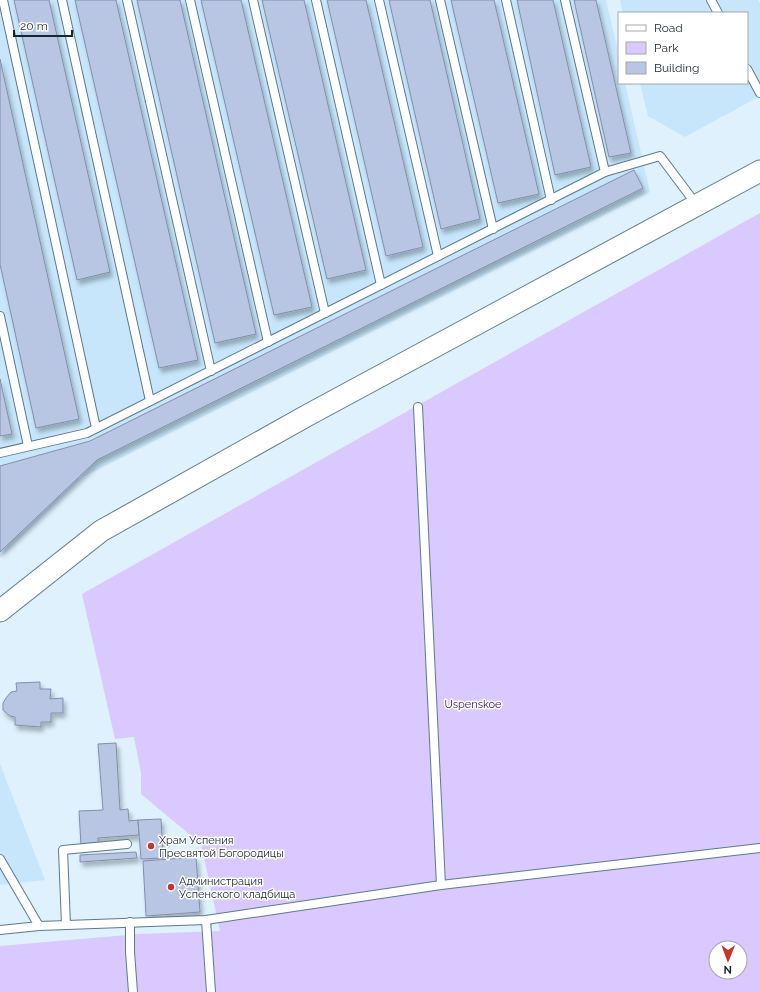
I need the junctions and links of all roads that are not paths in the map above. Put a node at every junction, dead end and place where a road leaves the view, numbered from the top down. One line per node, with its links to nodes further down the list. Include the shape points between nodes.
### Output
1 (3, 0): 28 (lane)
2 (62, 0): 26 (lane)
3 (127, 0): 25 (lane)
4 (190, 0): 24 (lane)
5 (253, 0): 22 (lane)
6 (316, 0): 21 (lane)
7 (379, 0): 20 (lane)
8 (440, 0): 19 (lane)
9 (506, 0): 17 (lane)
10 (565, 0): 16 (lane)
11 (711, 0): 12 (lane)
12 (717, 12)
13 (748, 71): 14 (lane)
14 (760, 93)
15 (760, 171): 18 (main road)
16 (605, 172): 17 (lane); 18 (lane, via 660,156)
17 (551, 200): 19 (lane)
18 (697, 205): 31 (main road, via 308,415 101,531)
19 (493, 229): 20 (lane)
20 (438, 256): 21 (lane)
21 (381, 285): 22 (lane)
22 (325, 313): 24 (lane)
23 (0, 316): 29 (lane)
24 (268, 342): 25 (lane)
25 (210, 371): 26 (lane)
26 (150, 401): 28 (lane)
27 (418, 407): 35 (lane)
28 (96, 428): 29 (lane, via 87,433)
29 (28, 446): 30 (lane)
30 (0, 453)
31 (0, 611)
32 (127, 844): 38 (lane, via 63,850)
33 (760, 848): 35 (lane)
34 (0, 859): 39 (lane)
35 (441, 885): 36 (lane)
36 (206, 920): 37 (lane); 42 (lane)
37 (130, 922): 38 (lane); 41 (lane)
38 (66, 925): 39 (lane)
39 (39, 926): 40 (lane)
40 (0, 930)
41 (133, 992)
42 (211, 992)

